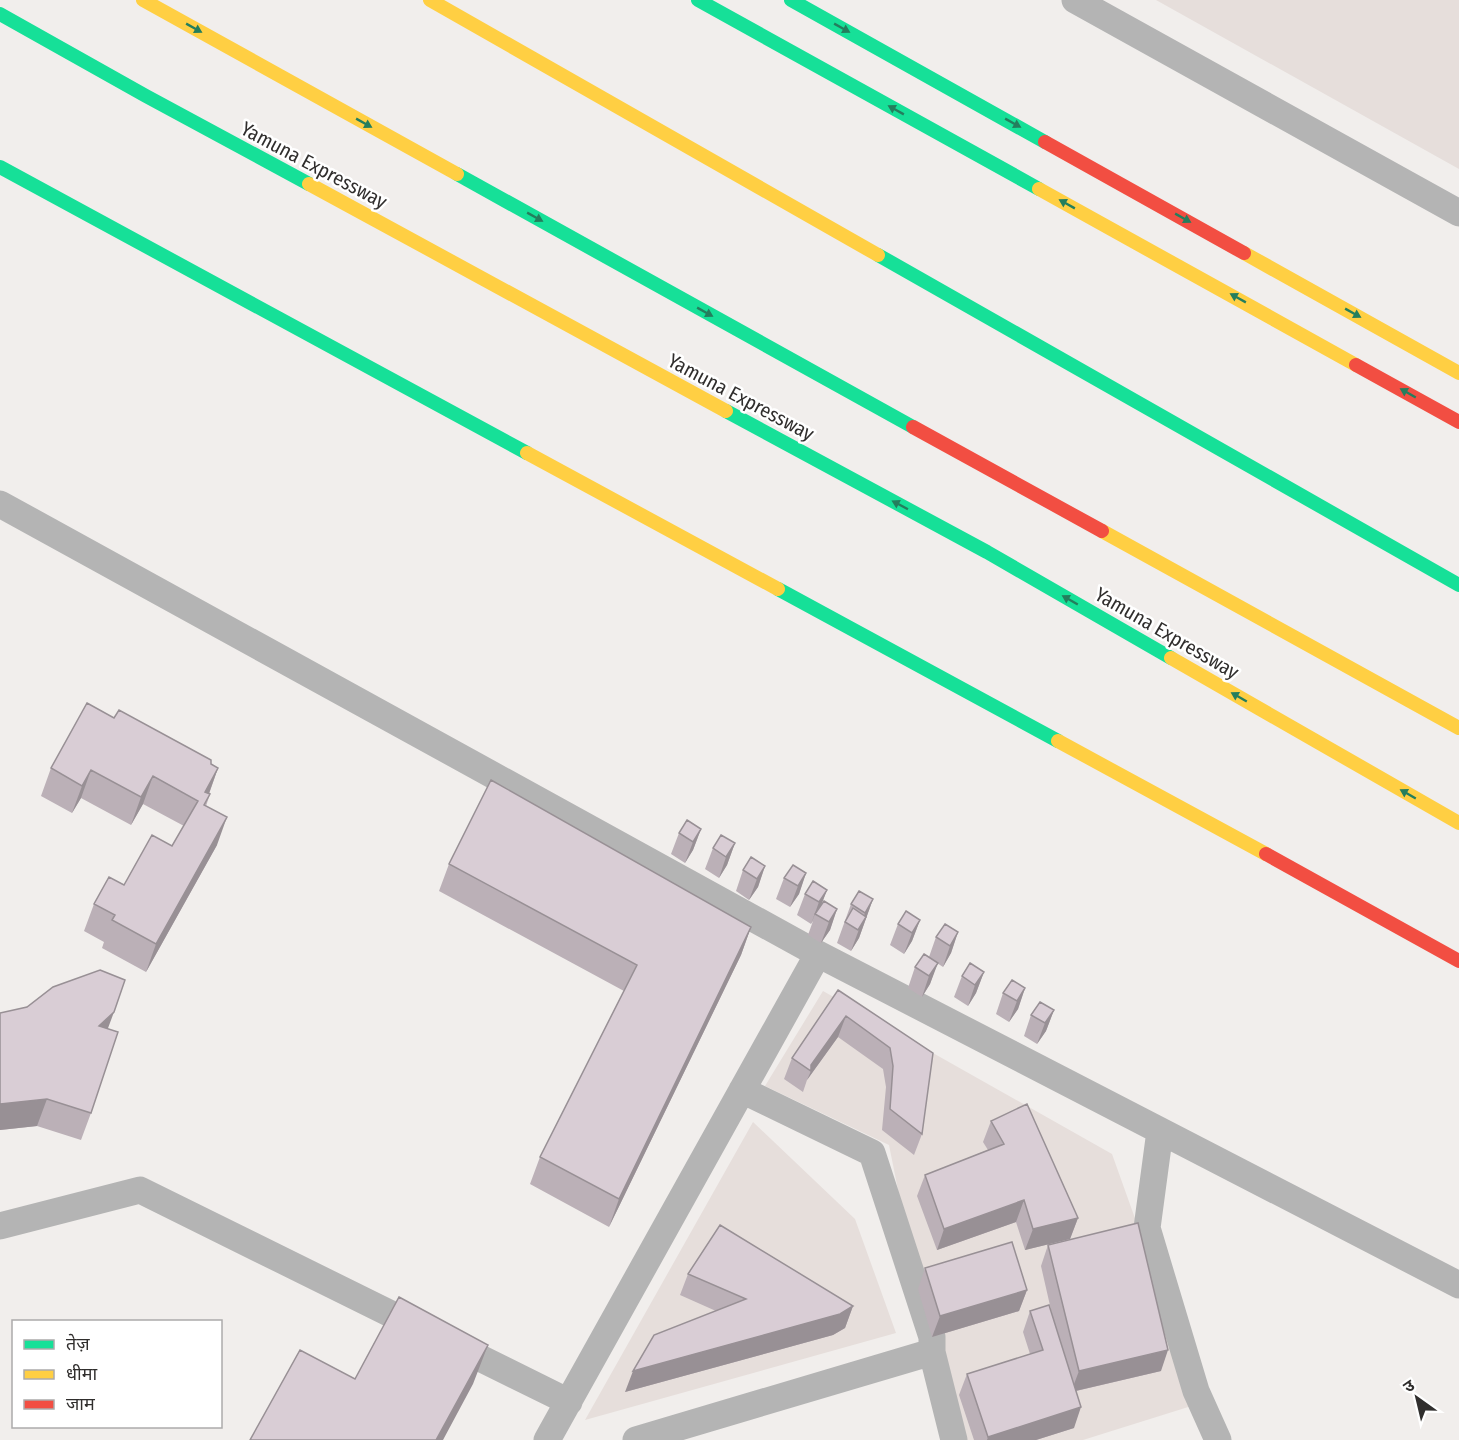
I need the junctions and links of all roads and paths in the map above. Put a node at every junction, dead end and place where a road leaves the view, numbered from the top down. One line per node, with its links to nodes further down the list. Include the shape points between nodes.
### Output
1 (143, 0): 13 (main road, one-way to 13)
2 (430, 0): 12 (main road)
3 (698, 0): 10 (main road, one-way to 3)
4 (791, 0): 9 (main road, one-way to 9)
5 (1076, 0): 8 (street)
6 (0, 14): 14 (main road, Yamuna Expressway, one-way to 6, via 987,552)
7 (0, 167): 16 (main road)
8 (1459, 213)
9 (1459, 373)
10 (1459, 422)
11 (0, 504): 15 (street)
12 (1459, 585)
13 (1459, 728)
14 (1459, 823)
15 (818, 954): 17 (street); 18 (street)
16 (1459, 961)
17 (742, 1090): 21 (street, via 872,1153 932,1337); 22 (street)
18 (1160, 1131): 20 (street); 26 (street, via 1147,1228 1196,1391)
19 (0, 1226): 22 (street, via 140,1190)
20 (1459, 1285)
21 (933, 1353): 24 (street); 25 (street)
22 (569, 1402): 23 (street)
23 (548, 1440)
24 (636, 1440)
25 (954, 1440)
26 (1218, 1440)

